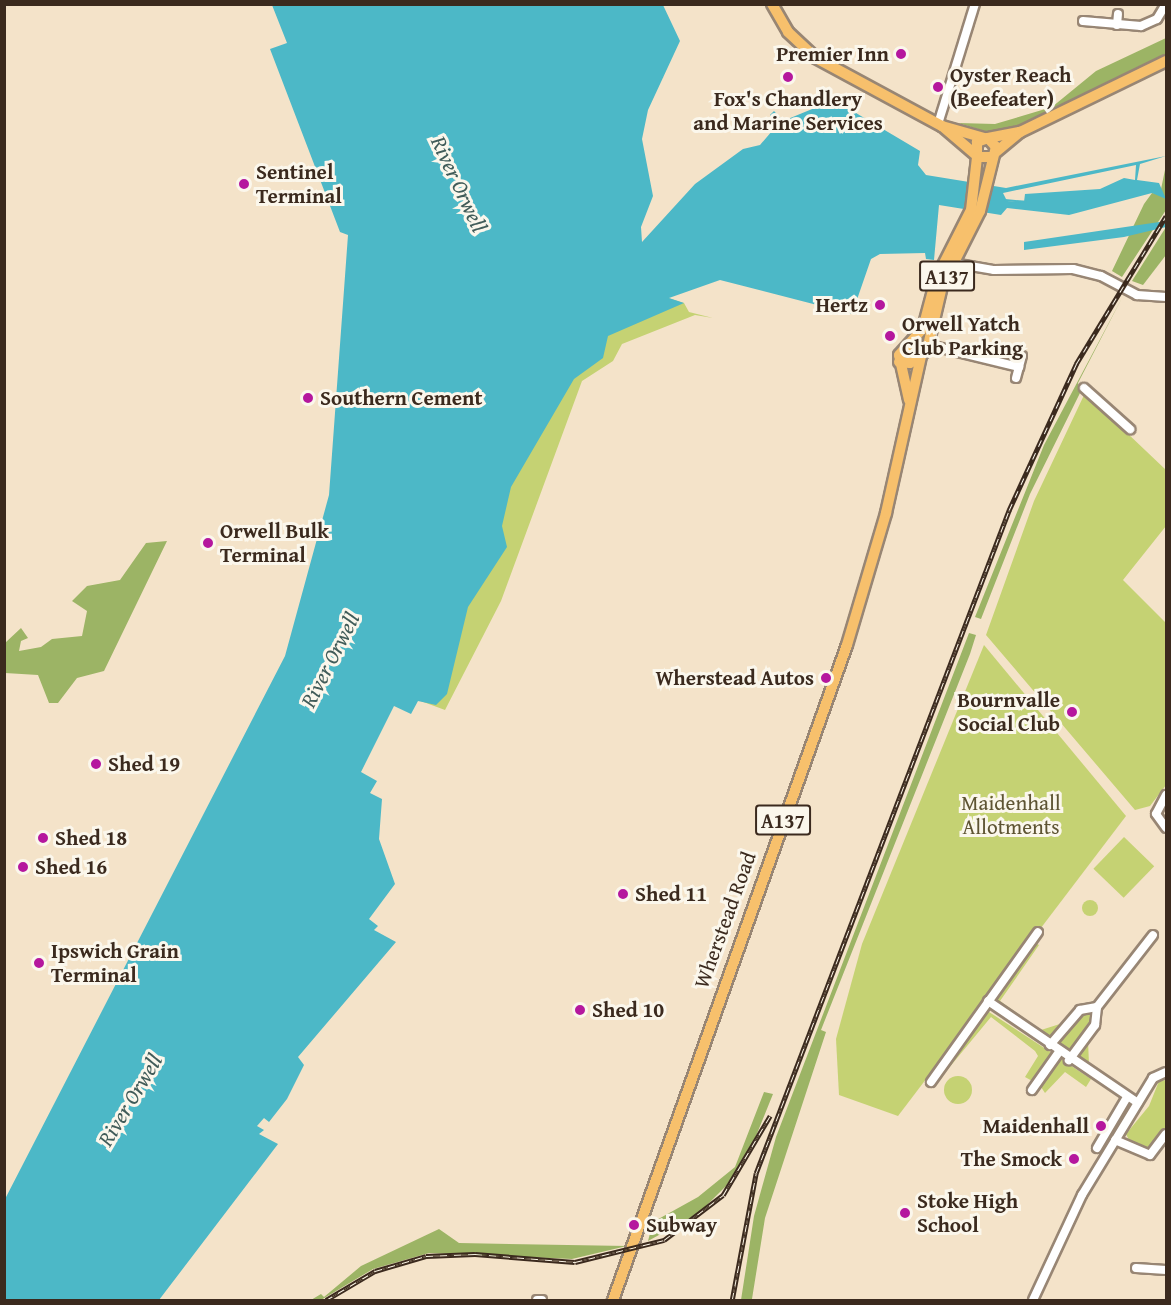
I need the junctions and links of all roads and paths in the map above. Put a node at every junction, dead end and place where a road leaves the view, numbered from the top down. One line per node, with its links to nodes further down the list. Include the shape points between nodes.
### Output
1 (772, 4): 8 (main road, via 810,54)
2 (975, 4): 8 (street)
3 (1166, 4): 6 (street, via 1149,23)
4 (1118, 14): 6 (street)
5 (1083, 21): 6 (street)
6 (1117, 25)
7 (1167, 61): 9 (main road)
8 (940, 125): 10 (main road); 12 (main road)
9 (1020, 132): 10 (main road); 11 (main road)
10 (986, 138): 11 (main road); 12 (main road, via 975,145)
11 (994, 154): 12 (main road); 13 (main road, Wherstead Road / A137)
12 (976, 155): 13 (main road, Wherstead Road / A137)
13 (983, 181): 14 (main road, Wherstead Road / A137)
14 (975, 211): 15 (main road, Wherstead Road / A137); 20 (main road, Wherstead Road / A137, via 936,279 923,328 901,351)
15 (953, 264): 16 (street, via 993,270 1073,269 1101,276 1137,295); 17 (main road, Wherstead Road / A137)
16 (1167, 297)
17 (929, 345): 19 (main road, Wherstead Road / A137); 21 (street)
18 (1022, 356): 21 (street)
19 (921, 357): 20 (main road); 24 (main road, Wherstead Road / A137)
20 (899, 362): 24 (main road, Wherstead Road / A137)
21 (1019, 367): 22 (street)
22 (1016, 378)
23 (1084, 388): 25 (street)
24 (909, 413): 47 (main road, Wherstead Road / A137, via 847,645)
25 (1130, 429)
26 (1167, 795): 27 (street, via 1156,814)
27 (1167, 828)
28 (1038, 932): 30 (street)
29 (1153, 935): 31 (street)
30 (988, 1001): 32 (street); 36 (street)
31 (1097, 1007): 32 (street, via 1080,1010); 34 (street, via 1095,1025)
32 (1050, 1045): 33 (street)
33 (1059, 1052): 34 (street); 37 (street)
34 (1070, 1060): 38 (street)
35 (1167, 1072): 39 (street, via 1153,1078)
36 (931, 1082)
37 (1032, 1090)
38 (1127, 1097): 39 (street); 42 (street)
39 (1138, 1103): 41 (street)
40 (1167, 1134): 41 (street, via 1150,1155)
41 (1115, 1140): 48 (street, via 1082,1195)
42 (1097, 1148)
43 (1136, 1268): 44 (street)
44 (1167, 1270)
45 (537, 1300): 46 (street)
46 (542, 1300)
47 (613, 1300)
48 (1033, 1300)

